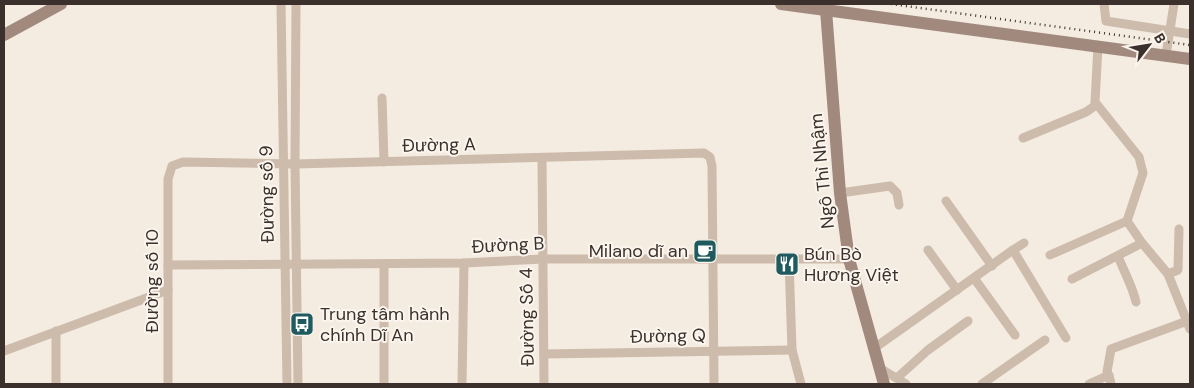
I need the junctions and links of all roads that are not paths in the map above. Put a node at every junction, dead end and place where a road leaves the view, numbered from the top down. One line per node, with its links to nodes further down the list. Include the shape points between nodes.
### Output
1 (61, 4): 10 (main road)
2 (281, 4): 19 (street, Đường số 9)
3 (296, 4): 20 (street, Đường số 9)
4 (781, 4): 7 (main road)
5 (1104, 4): 8 (street, via 1106,21)
6 (1174, 4): 8 (street)
7 (826, 10): 11 (main road); 22 (main road, Ngô Thì Nhậm)
8 (1170, 31): 9 (street); 12 (street)
9 (1190, 34)
10 (4, 36)
11 (1098, 46): 12 (main road); 15 (street)
12 (1166, 55): 13 (main road)
13 (1190, 59)
14 (382, 98): 18 (street)
15 (1096, 105): 16 (street); 25 (street, via 1142,165 1140,183)
16 (1023, 138)
17 (542, 159): 18 (street, Đường A); 33 (street, Đường Số 4); 35 (street, Đường A, via 704,153 710,157 712,166)
18 (384, 162): 20 (street, Đường A)
19 (283, 163): 20 (street, Đường A); 21 (street, Đường A, via 183,162 172,166); 37 (street, Đường số 9)
20 (294, 164): 38 (street, Đường số 9)
21 (168, 179): 40 (street, Đường số 10)
22 (840, 193): 24 (street, via 890,186 897,193); 34 (main road, Ngô Thì Nhậm)
23 (946, 201): 42 (street)
24 (899, 205)
25 (1127, 221): 28 (street); 31 (street)
26 (1179, 229): 43 (street, via 1178,270)
27 (1024, 243): 30 (street)
28 (1142, 243): 32 (street); 43 (street)
29 (928, 250): 47 (street)
30 (1013, 250): 42 (street); 53 (street)
31 (1050, 255)
32 (1118, 256): 45 (street); 48 (street)
33 (542, 259): 35 (street, Đường B); 39 (street, Đường B); 59 (street, Đường Số 4)
34 (849, 259): 36 (street, Đường B); 55 (main road, Ngô Thì Nhậm)
35 (712, 260): 36 (street, Đường B); 58 (street)
36 (789, 260): 56 (street)
37 (284, 264): 38 (street, Đường B); 40 (street, Đường B); 65 (street, Đường số 9)
38 (296, 264): 41 (street, Đường B); 66 (street, Đường số 9)
39 (464, 264): 41 (street, Đường B); 68 (street)
40 (168, 265): 46 (street, Đường số 10)
41 (384, 265): 67 (street)
42 (992, 266): 44 (street)
43 (1168, 274): 50 (street)
44 (974, 278): 47 (street); 52 (street)
45 (1072, 279)
46 (168, 290): 51 (street); 64 (street, Đường số 10)
47 (957, 290): 55 (street)
48 (1136, 302)
49 (968, 321): 62 (street)
50 (1189, 323): 61 (street, via 1112,348)
51 (56, 331): 57 (street); 63 (street)
52 (1015, 335)
53 (1066, 338)
54 (1045, 340): 74 (street)
55 (873, 349): 60 (main road, Ngô Thì Nhậm)
56 (792, 350): 58 (street, Đường Q); 71 (street)
57 (4, 351)
58 (714, 352): 59 (street, Đường Q); 70 (street)
59 (544, 354): 69 (street, Đường Số 4)
60 (878, 367): 62 (street); 72 (main road, Ngô Thì Nhậm)
61 (1107, 372)
62 (898, 377): 73 (street)
63 (56, 384)
64 (168, 384)
65 (287, 384)
66 (298, 384)
67 (384, 384)
68 (462, 384)
69 (544, 384)
70 (714, 384)
71 (802, 384)
72 (884, 384)
73 (906, 384)
74 (982, 384)
75 (1090, 384): 76 (street, via 1109,375)
76 (1111, 384)

